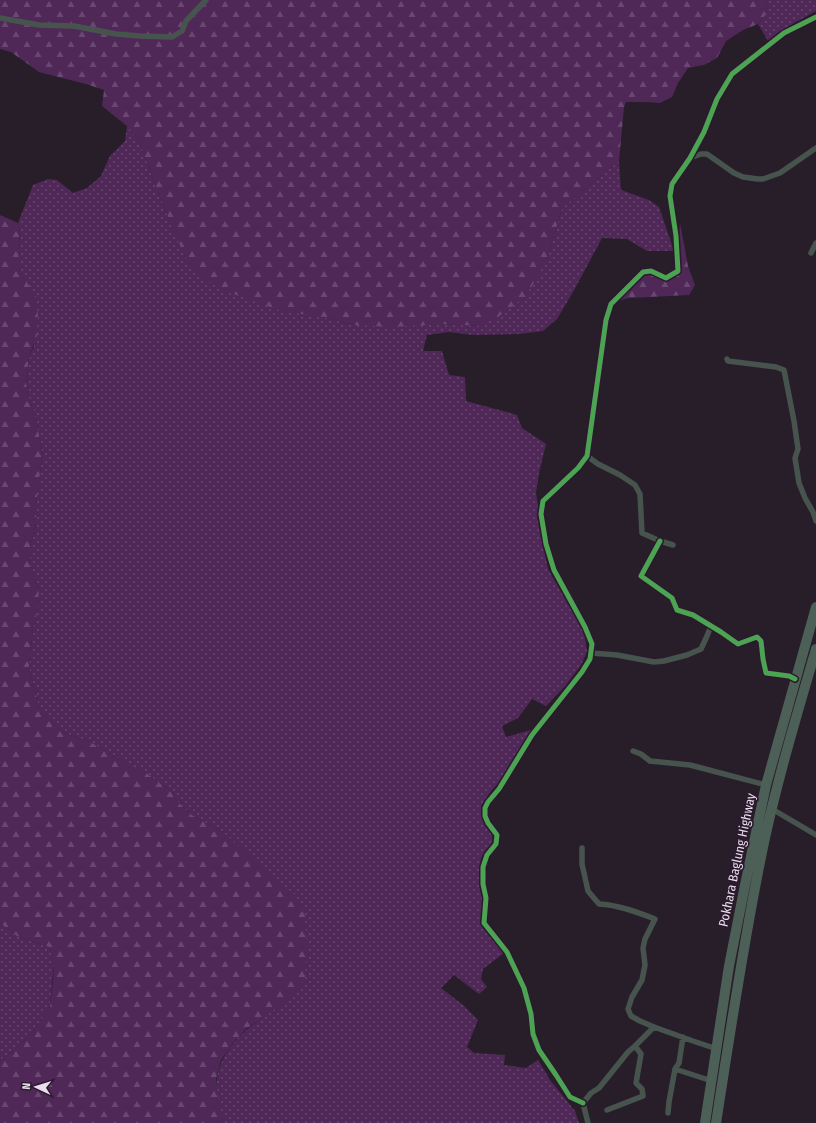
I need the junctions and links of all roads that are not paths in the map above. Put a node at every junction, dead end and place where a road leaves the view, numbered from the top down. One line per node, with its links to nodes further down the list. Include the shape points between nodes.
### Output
1 (206, 0): 3 (street, via 186,21 182,31 172,37 116,34 74,26 39,25)
2 (816, 16): 5 (street, via 784,33 732,74 717,99)
3 (0, 18)
4 (816, 148): 5 (street, via 780,173 763,179 743,177 734,173 707,154)
5 (690, 158): 9 (street, via 672,184 670,196 678,271 666,278 651,271 643,272 611,304 606,320)
6 (816, 243): 7 (street)
7 (811, 253)
8 (727, 359): 10 (street, via 784,370 798,449 795,458 800,483)
9 (587, 456): 11 (street, via 635,485 640,494 642,533); 16 (street, via 543,501 541,514 554,570 586,627 592,644)
10 (816, 521)
11 (660, 541): 12 (street); 14 (street, via 640,576 672,598 677,610 693,615)
12 (673, 545)
13 (816, 607): 17 (highway, Pokhara Baglung Highway)
14 (711, 626): 16 (street, via 701,649 664,661 654,662); 17 (street, via 738,644 757,638 761,641 766,673)
15 (816, 649): 20 (highway, Pokhara Baglung Highway)
16 (591, 653): 29 (street, via 582,672 532,736 485,808 488,823 497,835 496,844 487,855 482,876 486,898 484,923 507,952 524,988 533,1034 539,1050 570,1097)
17 (795, 679): 19 (highway, Pokhara Baglung Highway)
18 (633, 751): 19 (street, via 650,761 690,765)
19 (766, 785): 26 (highway, Pokhara Baglung Highway, via 744,885)
20 (772, 809): 21 (street); 34 (highway, Pokhara Baglung Highway, via 742,954)
21 (816, 835)
22 (582, 848): 23 (street, via 582,864 588,891 599,904 638,913 655,920 645,938 642,980 632,996 628,1009 631,1016)
23 (654, 1027): 24 (street); 25 (street)
24 (683, 1037): 26 (street); 27 (street, via 679,1063)
25 (636, 1046): 29 (street); 30 (street, via 641,1054 636,1083 642,1089 643,1096)
26 (717, 1049): 28 (highway, Pokhara Baglung Highway)
27 (675, 1069): 28 (street); 31 (street)
28 (712, 1081): 33 (highway, Pokhara Baglung Highway)
29 (583, 1103): 32 (street)
30 (607, 1110)
31 (668, 1113)
32 (588, 1123)
33 (705, 1123)
34 (716, 1123)

